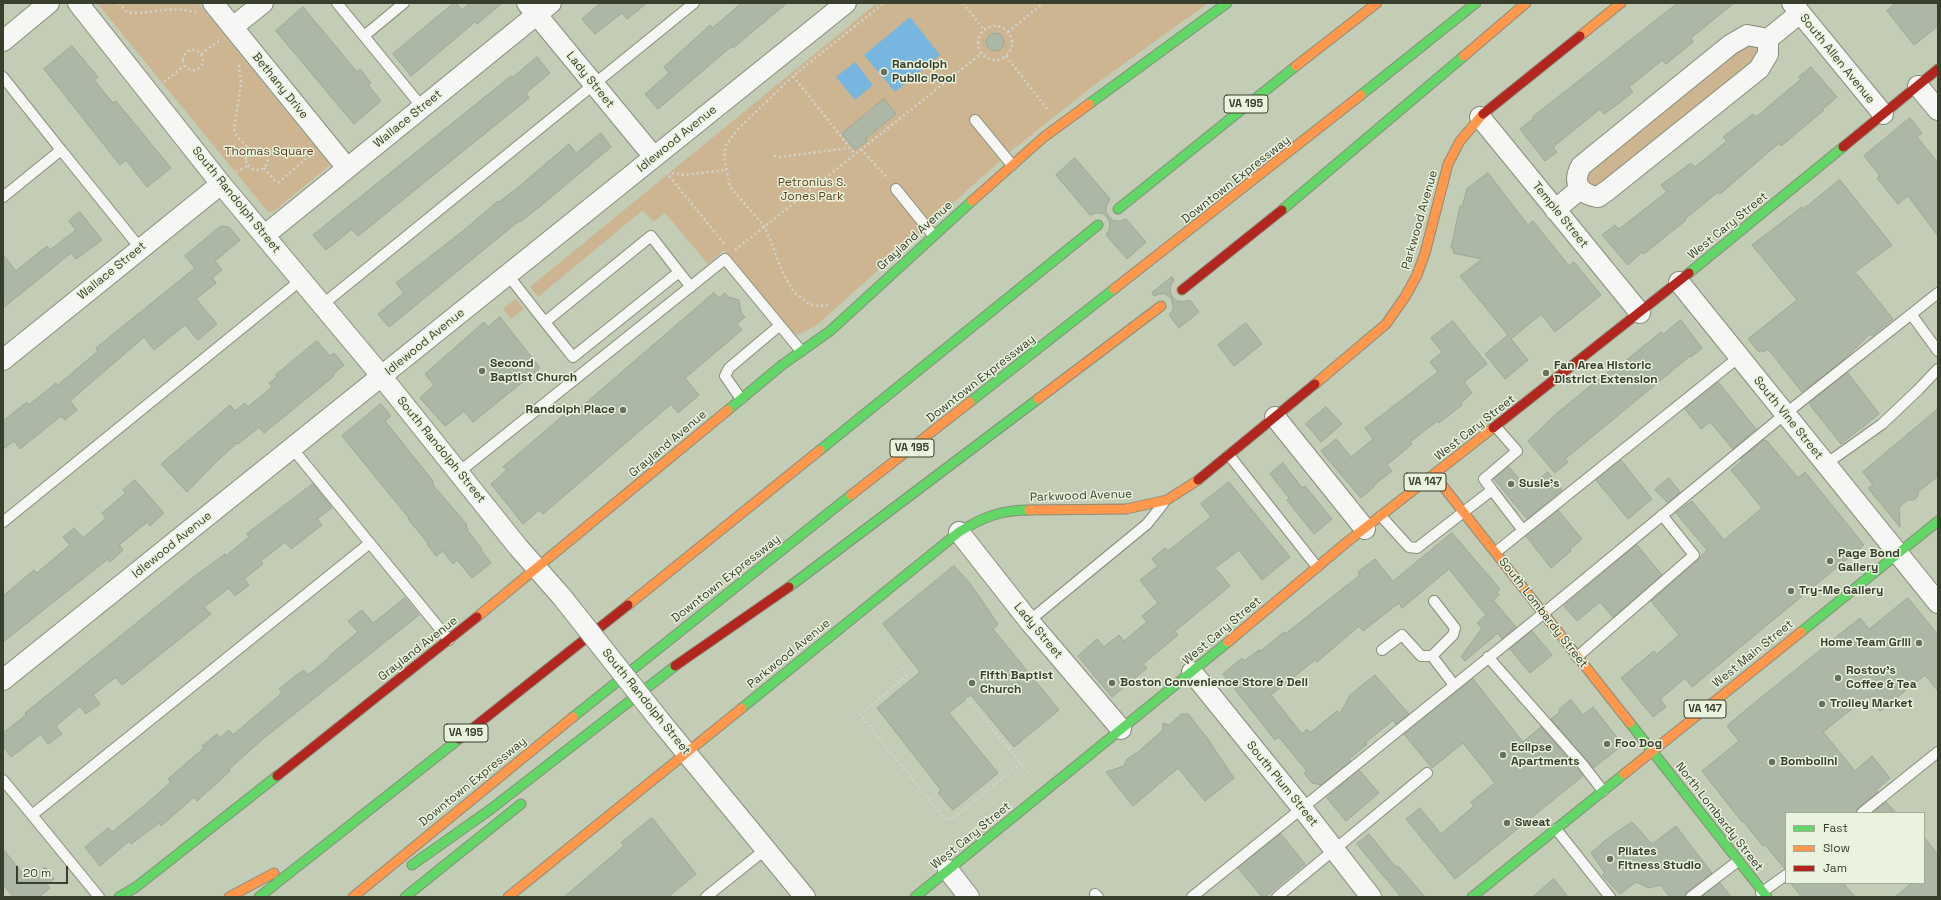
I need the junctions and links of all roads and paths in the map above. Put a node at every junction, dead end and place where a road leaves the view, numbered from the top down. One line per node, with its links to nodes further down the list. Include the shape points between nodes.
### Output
1 (49, 3): 27 (street)
2 (78, 3): 57 (street, South Randolph Street)
3 (119, 3): 19 (path, via 127,12 132,13 168,8)
4 (263, 3): 23 (street)
5 (337, 3): 25 (lane)
6 (404, 3): 25 (lane)
7 (694, 3): 37 (lane)
8 (846, 3): 51 (street, Idlewood Avenue)
9 (884, 3): 34 (path)
10 (963, 3): 22 (path)
11 (1043, 3): 24 (path)
12 (1228, 3): 53 (main road, Grayland Avenue, via 1044,137)
13 (1372, 3): 21 (main road)
14 (1377, 3): 21 (main road, VA 195)
15 (1476, 3): 159 (main road, Downtown Expressway / VA 195, via 1226,204 841,503 529,751)
16 (1621, 3): 43 (main road, Parkwood Avenue)
17 (1526, 4): 74 (main road, via 1296,199)
18 (538, 7): 37 (street, Lady Street); 39 (street, Wallace Street)
19 (207, 8): 23 (street, Bethany Drive)
20 (1796, 8): 26 (street); 42 (street, South Allen Avenue)
21 (1359, 17): 61 (main road, VA 195)
22 (984, 30): 24 (path, via 999,26); 28 (path, via 980,34 978,44)
23 (228, 32): 29 (path); 55 (street, Bethany Drive)
24 (1008, 32): 30 (path, via 1011,47)
25 (364, 36): 39 (lane)
26 (1768, 39): 59 (street, via 1747,35 1730,46 1581,166 1577,174); 59 (street, via 1768,54 1759,69 1622,179 1598,198 1587,195)
27 (3, 41)
28 (982, 53): 30 (path, via 990,59); 46 (path)
29 (202, 54): 32 (path, via 196,50 187,52 183,57); 32 (path, via 203,64 199,69 189,70)
30 (1006, 56): 41 (path)
31 (238, 59): 48 (path, via 241,83 234,131)
32 (184, 66): 36 (path)
33 (1938, 69): 38 (main road, West Cary Street / VA 147)
34 (793, 76): 45 (path); 56 (path, via 736,130 726,145)
35 (3, 77): 47 (lane)
36 (161, 84)
37 (594, 85): 51 (street, Lady Street); 77 (lane)
38 (1918, 86): 40 (street); 42 (main road, West Cary Street / VA 147)
39 (422, 107): 55 (street, Wallace Street)
40 (1938, 110)
41 (1049, 112)
42 (1883, 114): 72 (main road, West Cary Street / VA 147)
43 (1480, 117): 62 (street, Temple Street); 93 (main road, Parkwood Avenue, via 1454,150 1421,266 1405,299 1386,324)
44 (975, 120): 53 (lane)
45 (851, 148): 49 (path); 50 (path)
46 (861, 149): 49 (path); 58 (path)
47 (61, 150): 60 (lane); 67 (lane)
48 (250, 150): 54 (path, via 246,156 248,166 257,170); 54 (path, via 257,147 266,152 268,159)
49 (855, 154): 64 (path)
50 (774, 156)
51 (654, 157): 70 (street, Idlewood Avenue)
52 (314, 158): 54 (path, via 308,157 279,182)
53 (1012, 164): 66 (main road, Grayland Avenue)
54 (264, 168)
55 (347, 168): 65 (street, Wallace Street)
56 (726, 170): 64 (path, via 730,187); 68 (path, via 684,175 666,172)
57 (221, 184): 65 (street, South Randolph Street); 67 (street, Wallace Street)
58 (896, 189): 66 (lane)
59 (1580, 189): 62 (street)
60 (3, 197)
61 (1118, 209)
62 (1555, 210): 79 (street, Temple Street)
63 (1098, 225): 149 (main road, VA 195, via 617,614)
64 (765, 227): 68 (path); 76 (path, via 793,291 809,304 819,306)
65 (265, 235): 71 (street, South Randolph Street)
66 (933, 235): 83 (main road, Grayland Avenue, via 830,331)
67 (140, 248): 87 (street, Wallace Street)
68 (728, 256): 73 (lane); 82 (lane)
69 (679, 272): 73 (lane); 81 (lane, via 651,236); 85 (lane)
70 (508, 275): 81 (lane); 90 (street, Idlewood Avenue)
71 (301, 280): 77 (street, South Randolph Street); 106 (lane)
72 (1678, 282): 79 (main road, West Cary Street / VA 147); 86 (street, South Vine Street)
73 (691, 287): 89 (lane)
74 (1182, 290)
75 (1938, 293): 80 (lane)
76 (835, 302)
77 (322, 305): 90 (street, South Randolph Street)
78 (1161, 306): 117 (main road)
79 (1640, 313): 94 (main road, West Cary Street / VA 147)
80 (1911, 314): 84 (lane); 92 (lane)
81 (545, 322): 85 (lane)
82 (780, 326): 83 (lane); 91 (lane, via 729,368 725,376)
83 (801, 351): 91 (main road, Grayland Avenue)
84 (1938, 351)
85 (573, 357): 89 (lane)
86 (1739, 357): 92 (street, South Vine Street); 108 (lane)
87 (3, 360)
88 (1938, 369): 97 (lane, via 1882,424)
89 (585, 372): 98 (lane)
90 (382, 377): 95 (street, Idlewood Avenue); 98 (street, South Randolph Street)
91 (741, 399): 114 (main road, Grayland Avenue)
92 (1785, 414): 97 (street, South Vine Street); 103 (lane)
93 (1275, 417): 96 (main road, Parkwood Avenue); 107 (street)
94 (1496, 427): 99 (main road, West Cary Street / VA 147); 100 (lane, via 1517,450 1484,479)
95 (292, 448): 110 (lane); 128 (street, Idlewood Avenue)
96 (1229, 455): 101 (main road, Parkwood Avenue); 113 (lane)
97 (1826, 464): 112 (street, South Vine Street)
98 (459, 472): 114 (street, South Randolph Street)
99 (1434, 475): 102 (main road, South Lombardy Street); 104 (main road, West Cary Street / VA 147)
100 (1492, 490): 102 (lane); 108 (lane)
101 (1167, 500): 109 (main road, Parkwood Avenue, via 1126,508 1011,510 982,518); 119 (lane, via 1147,524)
102 (1464, 512): 104 (lane, via 1417,548 1409,547); 111 (main road, South Lombardy Street)
103 (1662, 515): 118 (lane); 125 (lane, via 1694,555)
104 (1381, 516): 107 (main road, West Cary Street / VA 147)
105 (1938, 521): 112 (main road, West Main Street / VA 147)
106 (3, 522)
107 (1365, 528): 113 (main road, West Cary Street / VA 147)
108 (1522, 530): 111 (lane)
109 (959, 532): 119 (street, Lady Street); 136 (main road, Parkwood Avenue)
110 (370, 543): 120 (lane); 145 (lane)
111 (1496, 552): 118 (main road, South Lombardy Street)
112 (1898, 553): 116 (street, South Vine Street); 134 (main road, West Main Street / VA 147)
113 (1317, 567): 127 (main road, West Cary Street / VA 147)
114 (537, 568): 120 (main road, Grayland Avenue); 136 (street, South Randolph Street, bridge)
115 (1434, 601): 123 (lane, via 1455,628 1453,635)
116 (1938, 603)
117 (767, 604): 121 (main road); 151 (main road, via 662,674 491,809)
118 (1544, 613): 124 (lane); 125 (main road, South Lombardy Street)
119 (1029, 621): 133 (street, Lady Street)
120 (450, 640): 156 (main road, Grayland Avenue)
121 (720, 646)
122 (1382, 650): 123 (lane, via 1402,635 1421,656)
123 (1432, 656): 129 (lane)
124 (1488, 657): 129 (lane); 141 (lane)
125 (1577, 657): 134 (main road, South Lombardy Street)
126 (898, 663): 137 (path, via 907,675 860,715 945,819 952,819)
127 (1192, 672): 133 (main road, West Cary Street / VA 147); 143 (street, South Plum Street)
128 (3, 680)
129 (1454, 686): 143 (lane)
130 (967, 698): 137 (path)
131 (652, 701): 132 (main road)
132 (640, 710)
133 (1121, 729): 152 (main road, West Cary Street / VA 147)
134 (1652, 751): 141 (main road, West Main Street / VA 147); 150 (main road, North Lombardy Street)
135 (1938, 752): 144 (lane)
136 (687, 753): 147 (street, South Randolph Street); 161 (main road, Parkwood Avenue)
137 (1021, 763): 138 (path)
138 (1029, 773)
139 (1427, 773): 148 (lane)
140 (3, 780): 145 (lane)
141 (1603, 791): 146 (main road, West Main Street / VA 147)
142 (528, 799): 160 (main road)
143 (1302, 808): 148 (street, South Plum Street); 166 (lane)
144 (1863, 812)
145 (32, 815): 155 (lane)
146 (1556, 829): 169 (main road, West Main Street / VA 147); 170 (lane)
147 (766, 849): 162 (lane); 163 (street, South Randolph Street)
148 (1334, 850): 167 (lane); 168 (street, South Plum Street)
149 (316, 852): 157 (main road); 158 (main road, VA 195)
150 (1738, 861): 154 (main road, North Lombardy Street); 171 (lane)
151 (405, 870)
152 (948, 870): 164 (main road, West Cary Street / VA 147); 165 (street)
153 (1785, 875): 154 (lane)
154 (1762, 895)
155 (100, 897)
156 (119, 897)
157 (229, 897)
158 (259, 897)
159 (352, 897)
160 (405, 897)
161 (508, 897)
162 (706, 897)
163 (805, 897)
164 (914, 897)
165 (969, 897)
166 (1192, 897)
167 (1277, 897)
168 (1370, 897)
169 (1472, 897)
170 (1610, 897)
171 (1691, 897)

